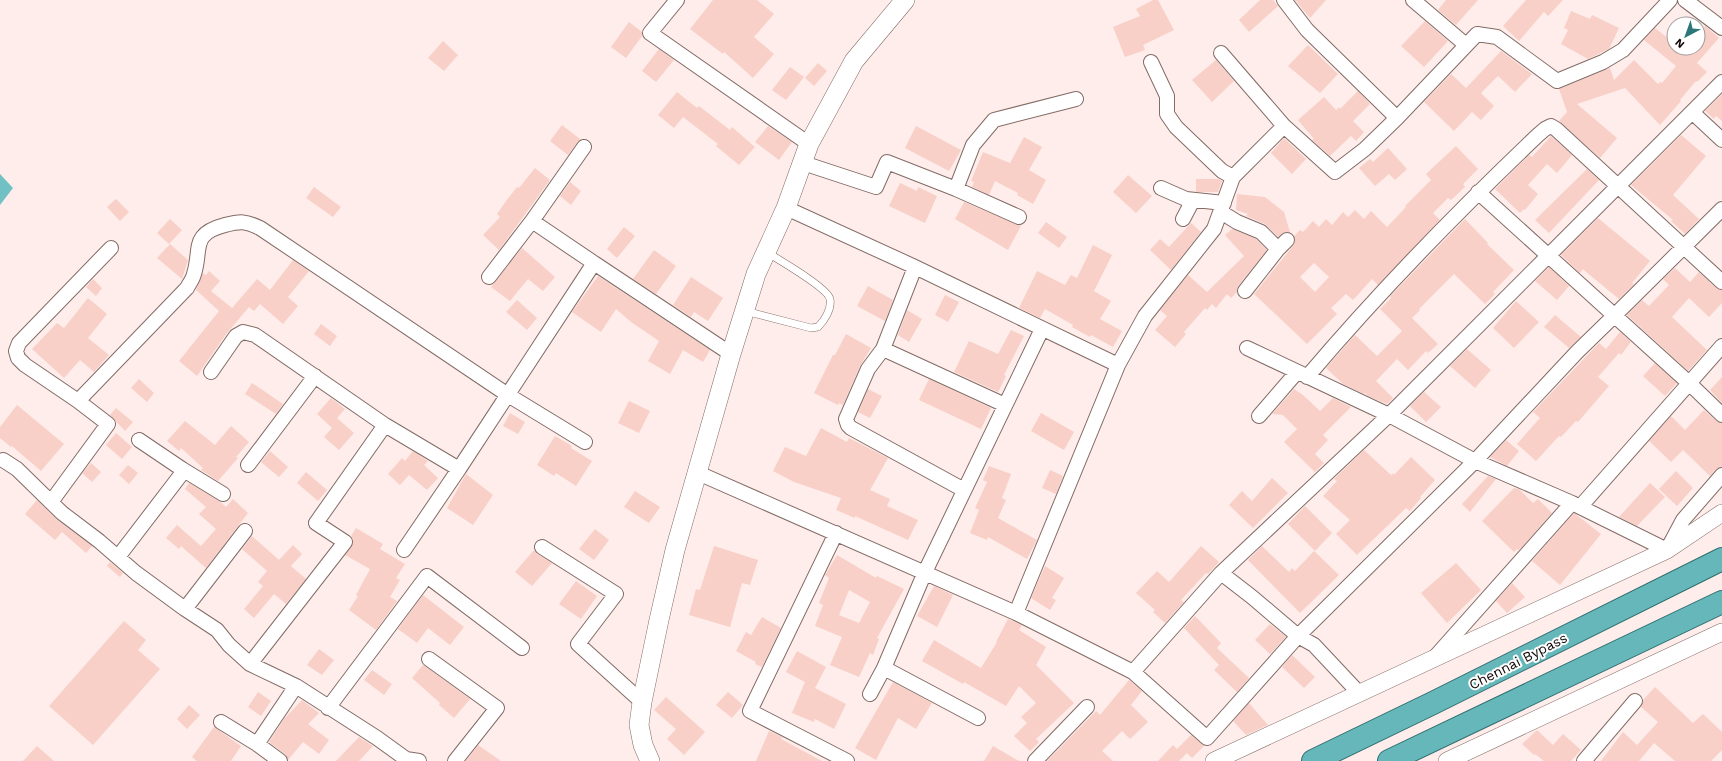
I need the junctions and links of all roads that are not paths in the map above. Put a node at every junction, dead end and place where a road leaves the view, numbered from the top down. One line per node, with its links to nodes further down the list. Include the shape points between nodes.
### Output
1 (678, 0): 17 (street, via 650,33)
2 (905, 0): 17 (main road, via 854,61)
3 (1284, 0): 14 (street, via 1307,30)
4 (1413, 0): 8 (street)
5 (1670, 0): 8 (street, via 1623,50 1603,62 1557,81 1498,37 1477,34)
6 (1685, 0): 7 (street)
7 (1722, 28)
8 (1466, 45): 14 (street)
9 (1221, 53): 15 (street)
10 (1151, 62): 20 (street, via 1167,96 1167,114 1176,127 1222,171)
11 (1722, 82): 13 (street)
12 (1076, 98): 23 (street, via 994,120 973,145)
13 (1692, 112): 16 (street); 21 (street)
14 (1397, 118): 15 (street, via 1365,149 1335,172)
15 (1284, 126): 20 (street)
16 (1722, 140)
17 (809, 144): 19 (main road)
18 (584, 147): 31 (street)
19 (803, 163): 23 (street, via 876,187 887,162); 26 (main road)
20 (1233, 177): 27 (street)
21 (1617, 186): 24 (street, via 1551,126 1545,128); 32 (street); 35 (street)
22 (1161, 188): 25 (street)
23 (956, 189): 29 (street)
24 (1478, 192): 35 (street); 50 (street)
25 (1193, 200): 27 (street); 30 (street)
26 (786, 208): 34 (main road); 37 (street)
27 (1222, 208): 40 (street, via 1237,222 1261,232 1282,245); 48 (street, via 1214,229 1146,316)
28 (1722, 209): 32 (street)
29 (1019, 217)
30 (1183, 219)
31 (532, 221): 36 (street); 38 (street)
32 (1684, 246): 39 (street); 42 (street)
33 (111, 248): 54 (street, via 19,343 16,351 18,358 25,365)
34 (766, 252): 41 (main road, via 756,274); 41 (lane, via 826,292 830,298 830,306 818,327 811,328)
35 (1548, 256): 42 (street); 56 (street)
36 (594, 263): 47 (street); 53 (street)
37 (915, 268): 43 (street); 46 (street)
38 (489, 277)
39 (1722, 282)
40 (1245, 290)
41 (745, 311): 47 (main road)
42 (1614, 316): 52 (street); 63 (street)
43 (1042, 329): 48 (street); 55 (street)
44 (1722, 346): 52 (street)
45 (1246, 348): 50 (street)
46 (883, 349): 55 (street); 69 (street, via 868,369 846,420 848,425)
47 (731, 354): 67 (main road)
48 (1118, 365): 85 (street)
49 (211, 372): 51 (street, via 236,336 243,332 255,335)
50 (1302, 375): 56 (street); 58 (street)
51 (315, 376): 59 (street); 64 (street)
52 (1689, 383): 57 (street); 72 (street)
53 (508, 395): 54 (street, via 260,228 241,221 213,228 205,235 199,242 194,274 187,288); 61 (street); 65 (street)
54 (78, 400): 71 (street, via 108,424)
55 (1005, 405): 69 (street)
56 (1390, 415): 63 (street); 82 (street)
57 (1722, 415)
58 (1260, 416)
59 (385, 426): 65 (street); 91 (street, via 316,523 345,542)
60 (139, 440): 66 (street)
61 (585, 442)
62 (3, 460): 71 (street, via 17,469)
63 (1474, 461): 72 (street); 87 (street)
64 (248, 464)
65 (460, 468): 77 (street)
66 (182, 469): 70 (street); 79 (street, via 181,476)
67 (698, 473): 75 (street); 98 (main road, via 675,550)
68 (1722, 475): 78 (street, via 1683,520)
69 (964, 490): 81 (street)
70 (223, 494)
71 (51, 502): 79 (street)
72 (1576, 505): 78 (street); 89 (street)
73 (1722, 513): 78 (street)
74 (244, 531): 84 (street)
75 (836, 533): 81 (street); 104 (street, via 750,711)
76 (542, 547): 98 (street, via 616,594 578,644)
77 (404, 550)
78 (1667, 550): 89 (street)
79 (118, 557): 84 (street)
80 (1722, 559): 112 (highway, Chennai Bypass)
81 (925, 572): 85 (street); 92 (street)
82 (1221, 573): 87 (street); 93 (street)
83 (1722, 602): 113 (highway)
84 (185, 609): 91 (street, via 217,630)
85 (1016, 613): 93 (street)
86 (1722, 632): 114 (street)
87 (1298, 636): 93 (street, via 1207,738); 95 (street, via 1314,645)
88 (522, 648): 99 (street, via 427,576)
89 (1434, 658): 95 (street)
90 (429, 659): 107 (street, via 497,708)
91 (250, 664): 94 (street)
92 (884, 668): 96 (street); 101 (street)
93 (1133, 672)
94 (296, 686): 99 (street); 103 (street)
95 (1359, 693): 111 (street)
96 (870, 694)
97 (1635, 701): 115 (street)
98 (642, 702): 108 (main road, via 639,725 643,745)
99 (328, 708): 106 (street, via 406,759)
100 (1086, 708): 110 (street)
101 (978, 718)
102 (221, 722): 103 (street)
103 (257, 744): 105 (street)
104 (826, 756): 109 (street)
105 (280, 761)
106 (419, 761)
107 (456, 761)
108 (650, 761)
109 (847, 761)
110 (1035, 761)
111 (1214, 761)
112 (1313, 761)
113 (1389, 761)
114 (1447, 761)
115 (1584, 761)

